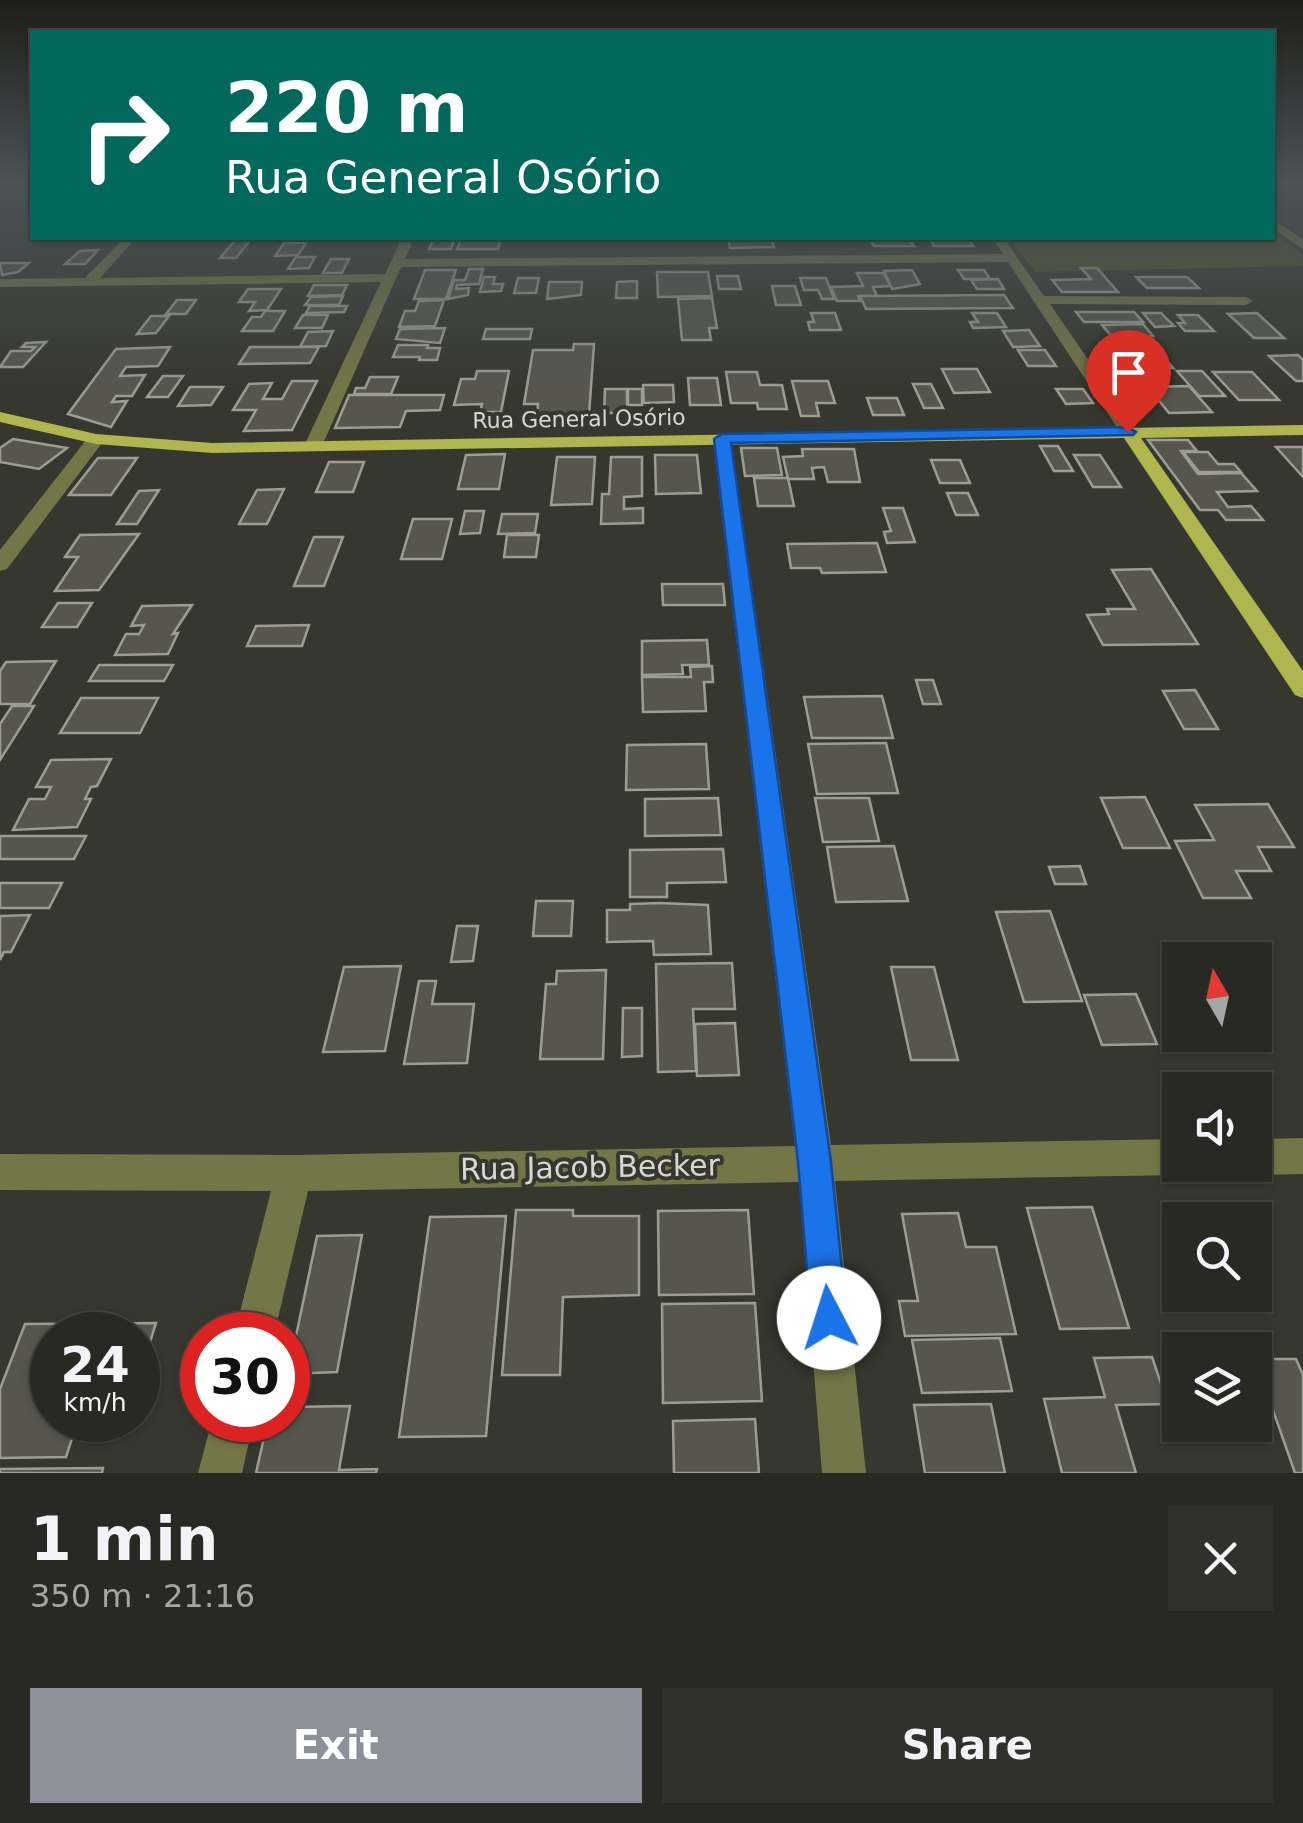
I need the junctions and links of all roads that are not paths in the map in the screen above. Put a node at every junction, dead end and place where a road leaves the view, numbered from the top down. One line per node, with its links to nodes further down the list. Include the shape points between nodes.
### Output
1 (115, 255): 6 (street)
2 (400, 255): 5 (street)
3 (1010, 255): 4 (street)
4 (1012, 258): 5 (street, via 706,255); 8 (street)
5 (393, 271): 6 (street); 15 (street)
6 (90, 282): 7 (street)
7 (0, 283)
8 (1043, 300): 9 (street); 12 (street)
9 (1246, 301)
10 (0, 418): 13 (main road, Rua General Osório)
11 (1303, 430): 12 (main road, Rua General Osório)
12 (1128, 432): 14 (main road, Rua General Osório); 17 (main road)
13 (96, 439): 15 (main road, Rua General Osório, via 212,448); 16 (street)
14 (722, 439): 15 (main road, Rua General Osório); 21 (street)
15 (313, 446)
16 (0, 564)
17 (1303, 689)
18 (1272, 1156): 19 (street)
19 (1303, 1156)
20 (1162, 1158): 21 (street, Rua Jacob Becker)
21 (814, 1162): 23 (street, Rua Jacob Becker); 27 (street)
22 (0, 1172): 23 (street, Rua Jacob Becker)
23 (294, 1172): 24 (street)
24 (260, 1312)
25 (228, 1442): 26 (street)
26 (220, 1473)
27 (844, 1473)

